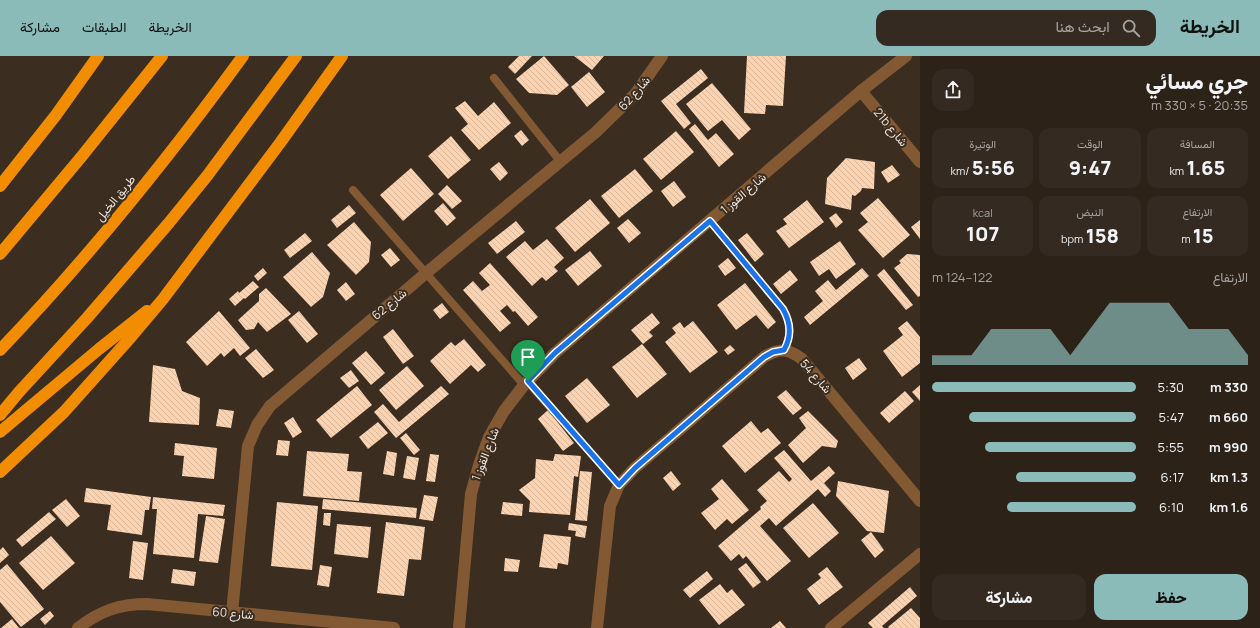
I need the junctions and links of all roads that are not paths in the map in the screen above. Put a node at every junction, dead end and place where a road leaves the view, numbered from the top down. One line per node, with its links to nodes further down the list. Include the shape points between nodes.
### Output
1 (98, 56): 12 (highway)
2 (162, 56): 15 (highway)
3 (243, 56): 18 (highway, طريق الخيل, via 115,221)
4 (296, 56): 21 (highway, via 168,224)
5 (342, 56): 17 (highway)
6 (662, 56): 10 (street, شارع 62, via 636,93 620,110)
7 (906, 56): 9 (street, شارع القوز 1)
8 (494, 78): 10 (lane)
9 (861, 92): 11 (street, 21b شارع); 14 (street, شارع القوز 1)
10 (560, 161): 16 (street, شارع 62)
11 (920, 162)
12 (0, 186)
13 (353, 190): 16 (lane)
14 (710, 221): 19 (lane, via 788,317 790,334); 20 (street, شارع القوز 1, via 555,353)
15 (0, 254)
16 (425, 274): 20 (lane); 27 (street, شارع 62, via 270,406 256,425 248,446)
17 (163, 299): 22 (highway, via 104,344); 23 (highway, via 69,406)
18 (0, 350)
19 (784, 350): 24 (street, via 764,357 635,468); 25 (street, شارع 54, via 802,359)
20 (526, 383): 24 (lane); 30 (street, شارع القوز 1, via 504,411 490,437 471,494)
21 (0, 415)
22 (0, 432)
23 (0, 472)
24 (619, 485): 31 (street, via 608,518)
25 (920, 501)
26 (920, 554): 32 (street)
27 (232, 613): 28 (street, شارع 60, via 132,604 102,612); 29 (street, شارع 60)
28 (78, 628)
29 (394, 628)
30 (459, 628)
31 (597, 628)
32 (831, 628)

